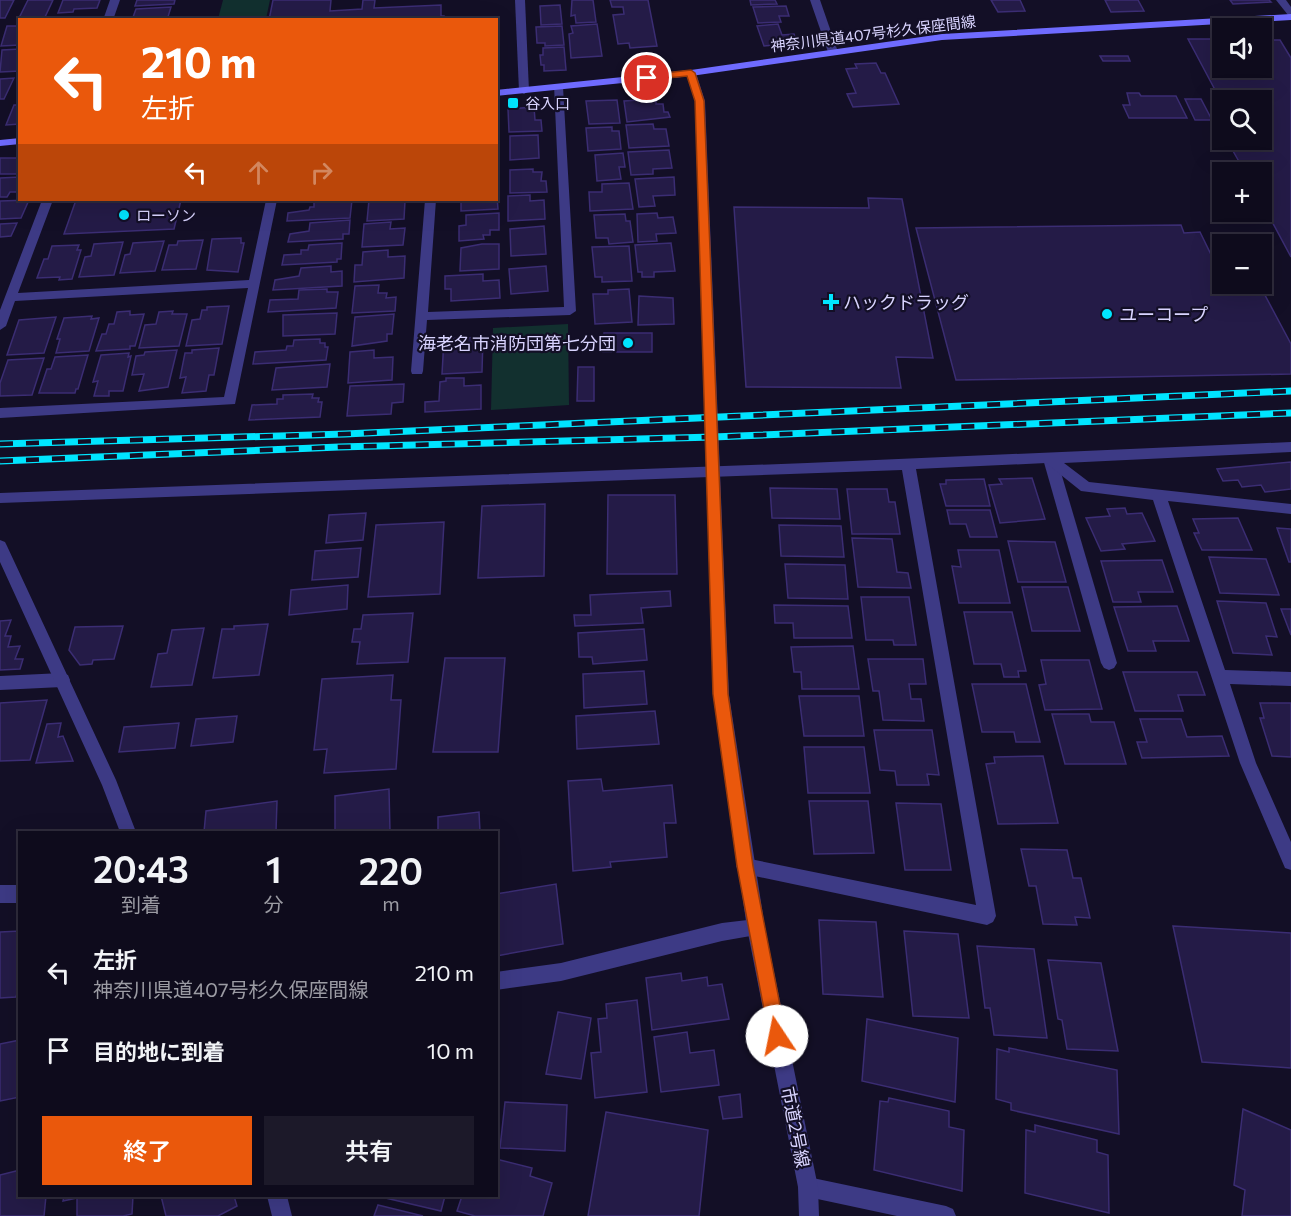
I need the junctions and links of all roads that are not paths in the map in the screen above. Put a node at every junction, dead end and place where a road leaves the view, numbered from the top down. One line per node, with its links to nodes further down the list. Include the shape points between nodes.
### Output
1 (116, 0): 6 (street)
2 (520, 0): 10 (street)
3 (815, 0): 7 (street)
4 (1281, 0): 5 (street)
5 (1291, 15): 7 (main road, 神奈川県道407号杉久保座間線, via 942,37)
6 (109, 18)
7 (833, 52): 8 (main road, 神奈川県道407号杉久保座間線)
8 (691, 73): 9 (main road, 神奈川県道407号杉久保座間線); 26 (street, 市道2号線, via 700,101)
9 (558, 87): 10 (main road, 神奈川県道407号杉久保座間線); 19 (street, via 570,311)
10 (524, 91): 11 (main road, 神奈川県道407号杉久保座間線)
11 (498, 93)
12 (18, 141): 13 (main road)
13 (0, 143)
14 (46, 201): 18 (street)
15 (272, 201): 17 (street)
16 (430, 201): 19 (street)
17 (255, 284): 18 (street); 22 (street, via 230,401)
18 (10, 297): 20 (street)
19 (421, 316): 21 (street)
20 (0, 326)
21 (417, 371)
22 (0, 413)
23 (1291, 447): 24 (street)
24 (1050, 459): 25 (street); 27 (street, via 1086,487); 31 (street)
25 (908, 463): 26 (street); 38 (street, via 987,916)
26 (714, 474): 28 (street); 38 (street, 市道2号線, via 721,694)
27 (1159, 496): 29 (street); 32 (street)
28 (0, 498)
29 (1291, 509)
30 (0, 546): 34 (street)
31 (1109, 663)
32 (1221, 677): 33 (street); 37 (street, via 1248,764)
33 (1291, 679)
34 (62, 680): 35 (street); 36 (street)
35 (0, 683)
36 (128, 831)
37 (1291, 862)
38 (745, 866): 41 (street, 市道2号線)
39 (0, 894): 40 (street)
40 (18, 894)
41 (756, 928): 42 (street, via 722,932 561,972); 43 (street, 市道2号線)
42 (498, 981)
43 (808, 1187): 46 (street, 市道2号線); 47 (street)
44 (276, 1197): 45 (street)
45 (282, 1216)
46 (809, 1216)
47 (946, 1216)

